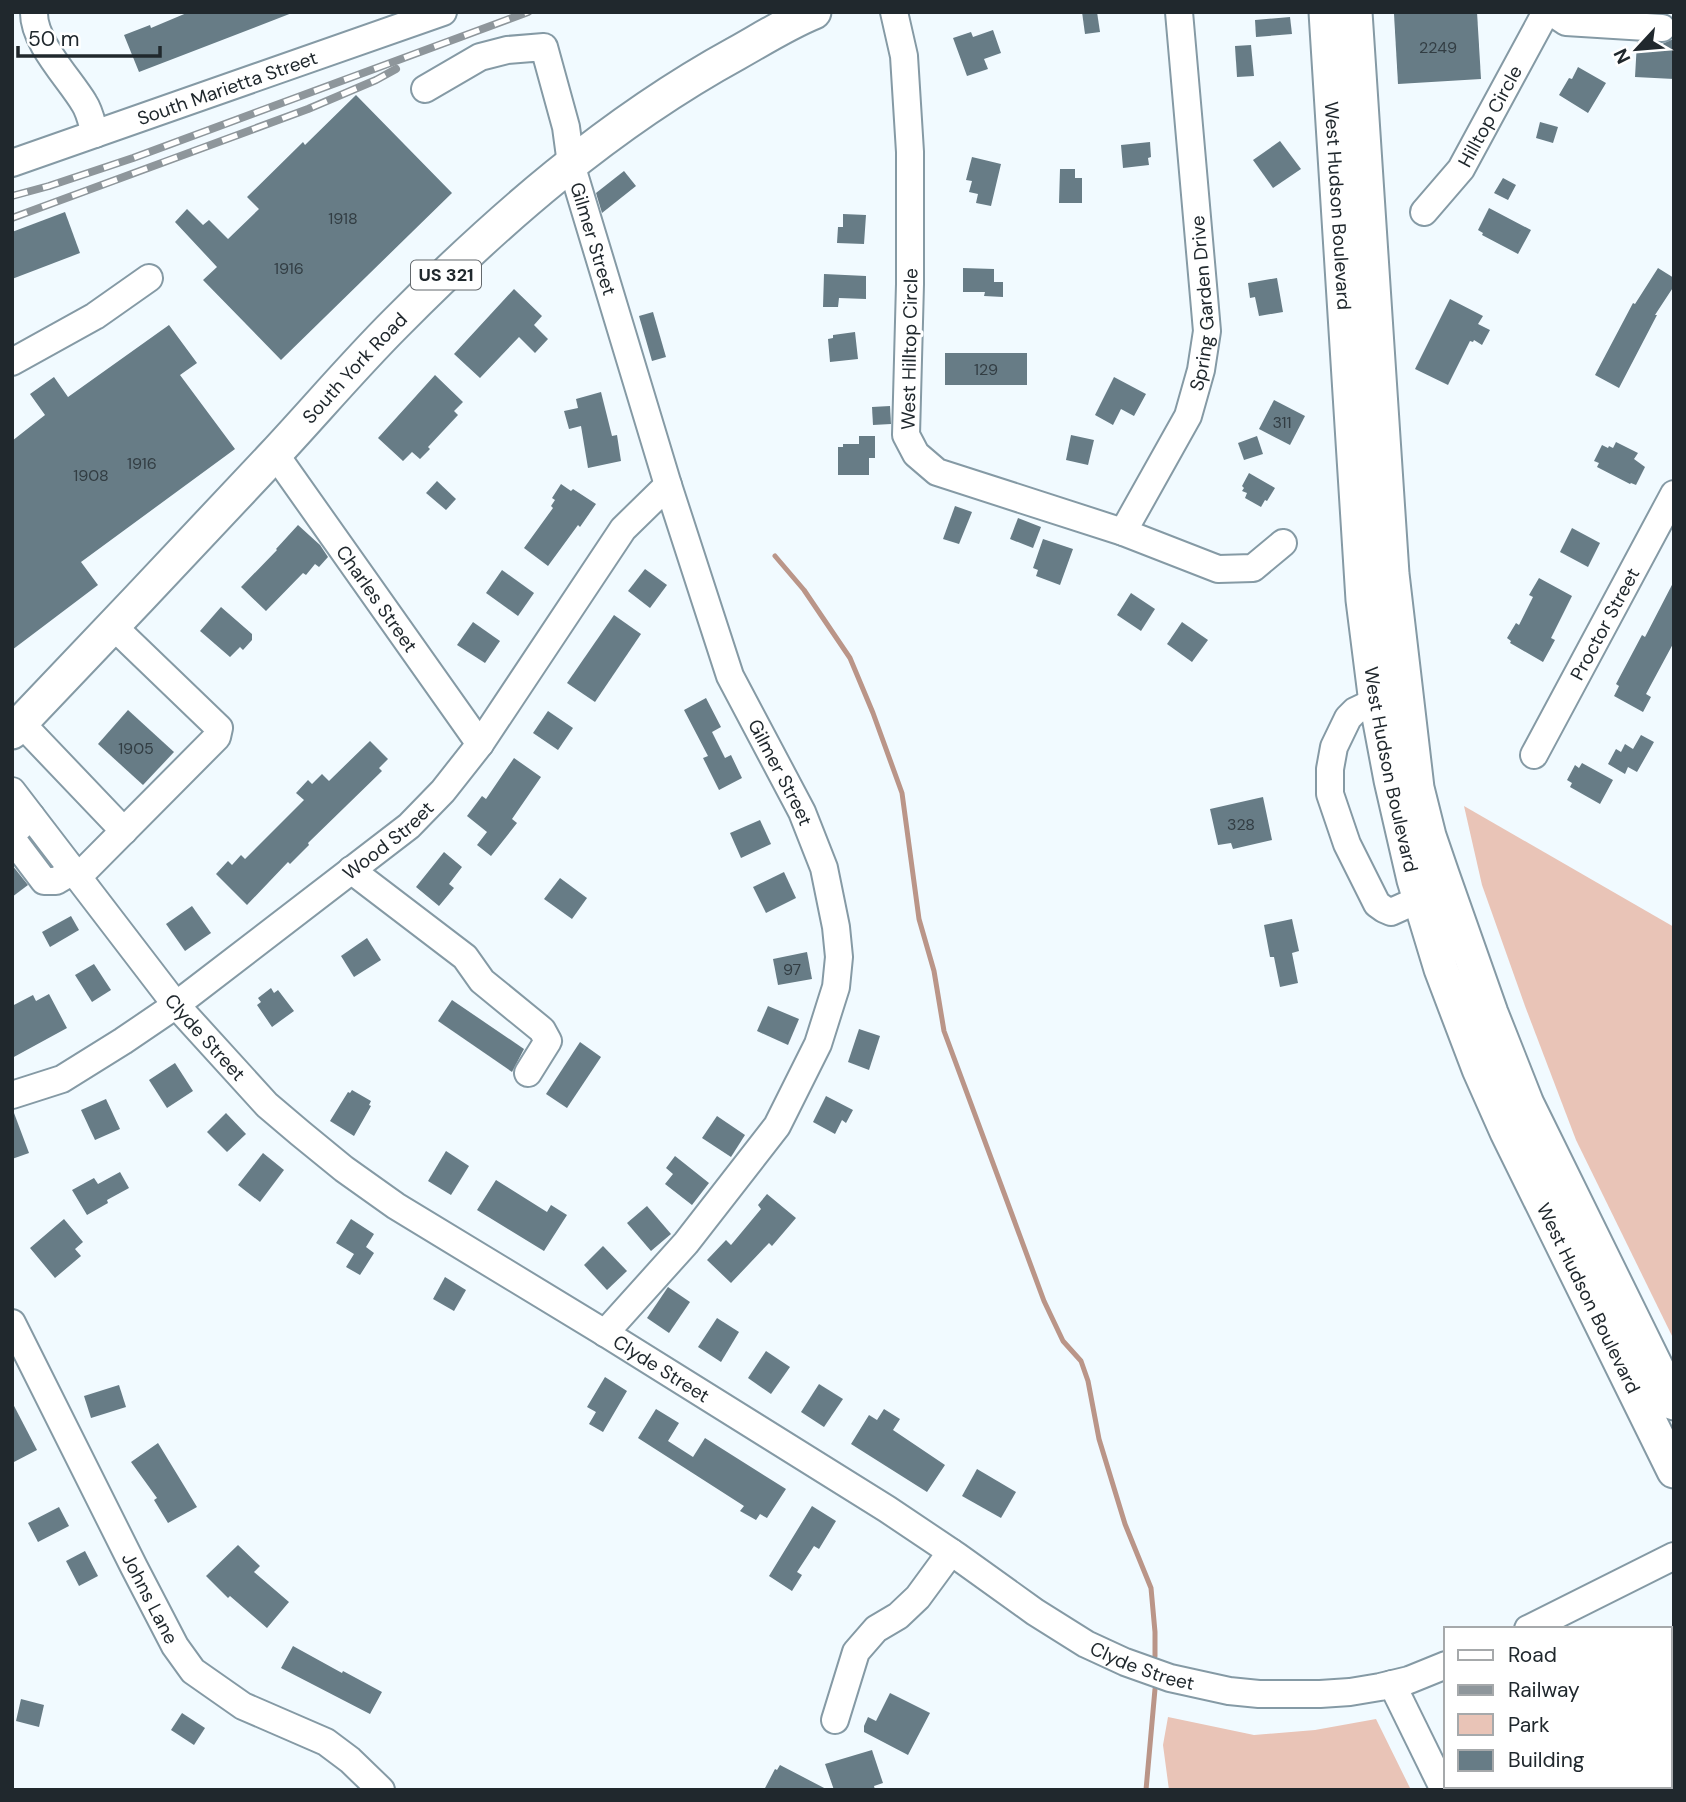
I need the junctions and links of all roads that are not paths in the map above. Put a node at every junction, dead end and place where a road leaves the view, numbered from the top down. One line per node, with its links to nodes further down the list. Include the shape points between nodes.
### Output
1 (34, 12): 12 (street, via 38,34 87,106)
2 (443, 12): 12 (street, South Marietta Street)
3 (814, 12): 14 (main road, South York Road / US 321, via 699,73)
4 (894, 12): 21 (street, West Hilltop Circle, via 904,56 910,152 906,435 916,454 937,472)
5 (1179, 12): 21 (street, Spring Garden Drive, via 1207,331 1202,370 1188,416)
6 (1326, 12): 24 (main road, West Hudson Boulevard, via 1363,600)
7 (1355, 12): 24 (main road, West Hudson Boulevard, via 1392,574)
8 (1548, 12): 9 (street, via 1566,22); 15 (street, Hilltop Circle, via 1461,169)
9 (1634, 20): 10 (street)
10 (1662, 28)
11 (425, 89): 14 (street, Gilmer Street, via 480,57 544,47)
12 (95, 134): 13 (street, South Marietta Street)
13 (12, 163)
14 (571, 164): 18 (main road, South York Road / US 321, via 396,323); 19 (street, Gilmer Street)
15 (1424, 212)
16 (149, 278): 17 (street, via 95,316)
17 (12, 362)
18 (275, 454): 23 (main road, South York Road / US 321); 26 (street, Charles Street)
19 (668, 485): 26 (street, Wood Street, via 623,529); 39 (street, Gilmer Street, via 730,676 802,812 821,858 836,927 836,987 818,1044 777,1126 686,1243)
20 (1674, 494): 27 (street, Proctor Street)
21 (1123, 532): 22 (street, West Hilltop Circle, via 1218,569 1253,568)
22 (1283, 542)
23 (113, 626): 25 (main road, South York Road / US 321); 30 (street, via 219,728 217,737)
24 (1391, 697): 34 (main road, West Hudson Boulevard, via 1391,780); 34 (street, via 1355,711 1342,727 1330,769 1330,794 1347,844 1377,904 1391,912); 40 (main road, West Hudson Boulevard, via 1429,835 1527,1104)
25 (17, 728): 30 (street)
26 (480, 744): 32 (street, Wood Street, via 409,826)
27 (1534, 755)
28 (12, 791): 29 (street, Clyde Street)
29 (31, 816): 31 (street); 33 (street, Clyde Street)
30 (124, 831): 33 (street)
31 (13, 840): 33 (street, via 44,881)
32 (351, 870): 35 (street, Wood Street); 36 (street, via 465,957 482,981 542,1030 548,1041)
33 (75, 874): 35 (street, Clyde Street)
34 (1420, 899): 41 (main road, West Hudson Boulevard, via 1479,1069)
35 (176, 1005): 37 (street, Wood Street, via 62,1079); 39 (street, Clyde Street, via 267,1105 344,1169 396,1206)
36 (528, 1073)
37 (12, 1095)
38 (12, 1323): 48 (street, Johns Lane, via 145,1589 192,1671 243,1706 326,1742)
39 (606, 1333): 42 (street, Clyde Street)
40 (1674, 1403)
41 (1674, 1471)
42 (951, 1552): 46 (street, Clyde Street, via 1086,1644 1170,1678 1259,1693 1350,1692); 47 (street, via 918,1597 876,1629 856,1652)
43 (1674, 1556): 44 (street)
44 (1532, 1627)
45 (1444, 1666): 46 (street, Clyde Street)
46 (1391, 1684): 49 (street)
47 (835, 1720)
48 (381, 1790)
49 (1444, 1790)

